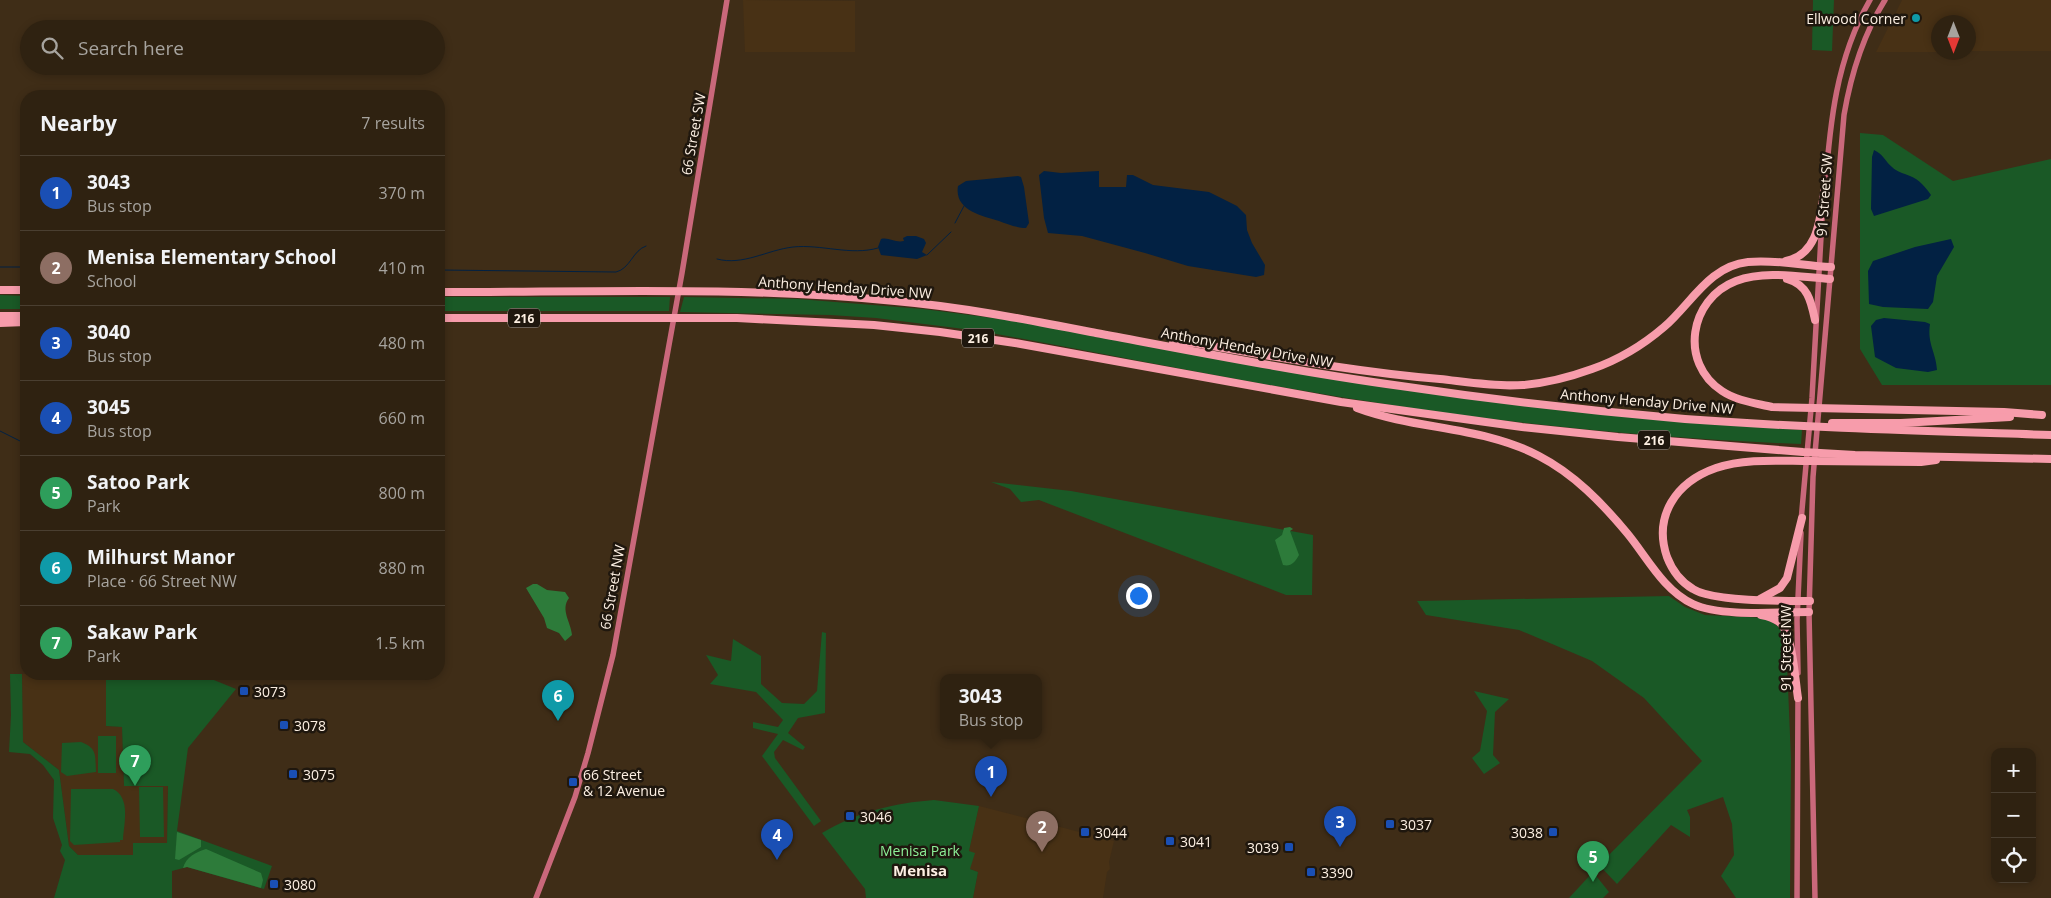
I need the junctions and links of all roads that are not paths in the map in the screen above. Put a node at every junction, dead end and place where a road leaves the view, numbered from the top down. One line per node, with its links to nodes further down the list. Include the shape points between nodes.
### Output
1 (728, 0): 8 (main road, 66 Street SW)
2 (1870, 0): 4 (main road, 91 Street SW, via 1853,33 1838,79)
3 (1884, 0): 7 (main road, 91 Street SW, via 1864,40 1847,94)
4 (1825, 187): 5 (highway, via 1819,223 1805,252 1794,259); 6 (main road, 91 Street SW)
5 (1766, 262): 6 (highway); 21 (highway, via 1734,265 1712,278 1665,326 1624,355 1569,376 1522,385 1391,374 1194,343)
6 (1819, 267): 7 (highway); 10 (main road, 91 Street SW)
7 (1831, 267): 11 (main road, 91 Street SW)
8 (682, 273): 39 (main road, 66 Street NW, via 600,712 574,797)
9 (1770, 276): 10 (highway); 18 (highway, via 1802,286 1809,295); 25 (highway, via 1749,276 1721,288 1711,296 1698,319 1694,334 1698,359 1712,382 1732,397 1772,407)
10 (1818, 278): 11 (highway); 18 (main road, 91 Street SW)
11 (1830, 279): 23 (main road, 91 Street SW)
12 (0, 290): 13 (highway)
13 (20, 290)
14 (445, 292): 21 (highway, Anthony Henday Drive NW / 216, via 748,293 854,297 988,313)
15 (0, 316): 16 (highway)
16 (20, 316)
17 (445, 318): 24 (highway, 216, via 737,318 874,325 1015,343)
18 (1815, 320): 22 (main road, 91 Street SW)
19 (20, 322): 20 (highway)
20 (0, 323)
21 (1141, 341): 27 (highway, Anthony Henday Drive NW / 216, via 1338,376 1489,398 1628,414)
22 (1812, 398): 31 (main road, 91 Street NW)
23 (1820, 399): 34 (main road, 91 Street NW, via 1813,477)
24 (1341, 402): 29 (highway, 216, via 1618,437 1855,455); 35 (highway, via 1379,416 1492,438 1539,456 1597,499 1679,596 1710,609)
25 (2042, 415): 26 (highway); 27 (highway)
26 (2051, 415)
27 (1793, 426): 28 (highway, Anthony Henday Drive NW / 216)
28 (2051, 435)
29 (1968, 456): 30 (highway, 216); 32 (highway, via 1921,462 1755,462 1716,468 1698,476 1677,494 1665,516 1662,538 1670,564 1694,590)
30 (2051, 459)
31 (1802, 518): 32 (highway, via 1787,578 1780,588); 33 (main road, 91 Street NW)
32 (1758, 600): 33 (highway)
33 (1798, 601): 34 (highway); 36 (main road, 91 Street NW)
34 (1810, 601): 37 (main road, 91 Street NW)
35 (1742, 611): 36 (highway); 38 (highway, via 1770,617 1785,628)
36 (1798, 612): 37 (highway); 38 (main road, 91 Street NW)
37 (1809, 612): 41 (main road, 91 Street NW)
38 (1798, 698): 40 (main road, 91 Street NW)
39 (536, 898)
40 (1796, 898)
41 (1814, 898)

